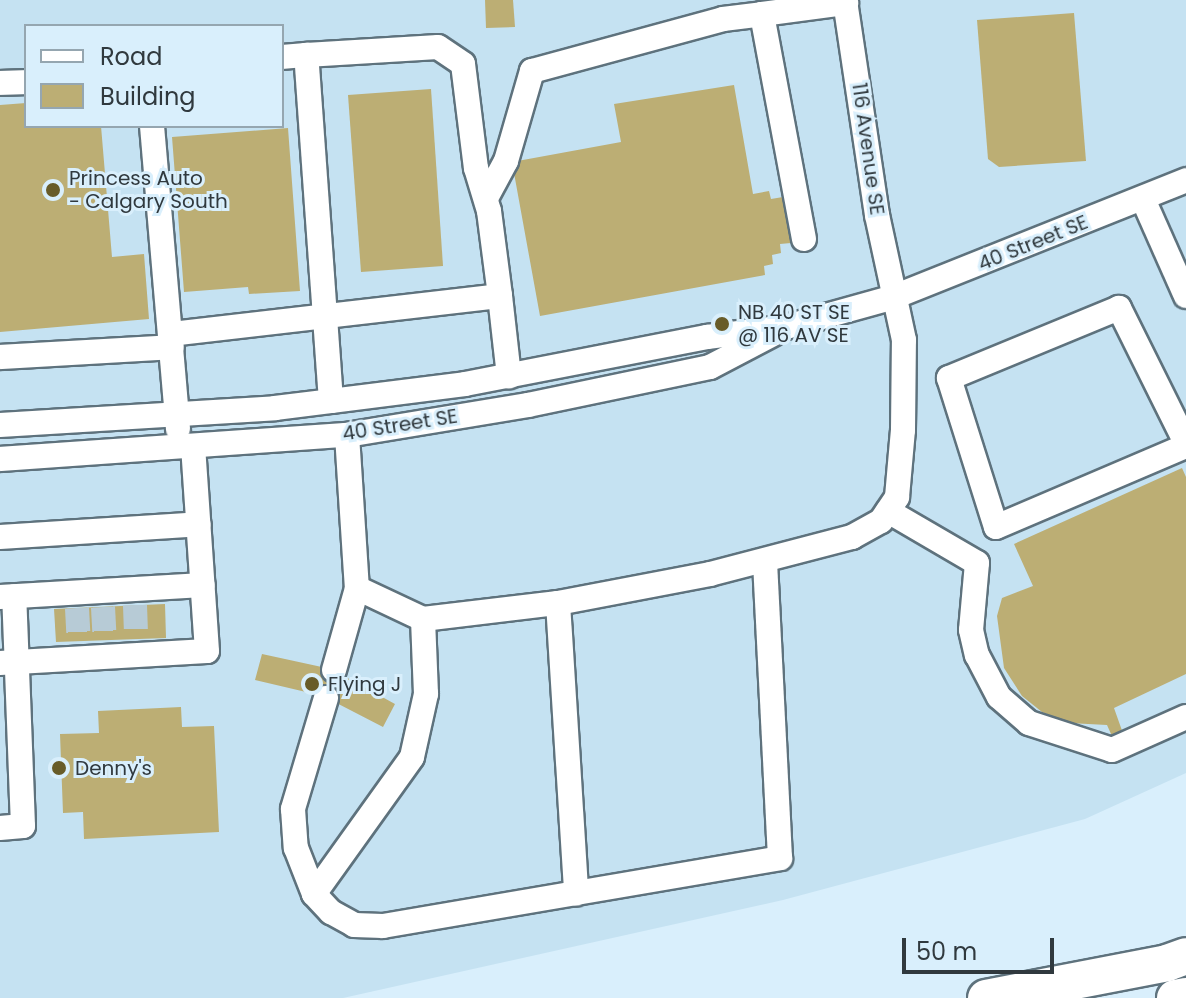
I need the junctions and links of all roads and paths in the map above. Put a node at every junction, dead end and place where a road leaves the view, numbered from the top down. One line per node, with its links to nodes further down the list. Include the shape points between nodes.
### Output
1 (845, 2): 2 (street); 13 (street, 116 Avenue SE)
2 (762, 14): 8 (street, via 723,19 532,71 506,161); 10 (street)
3 (294, 56): 8 (street, via 438,47 463,64 476,168); 14 (street)
4 (24, 82): 5 (street)
5 (0, 83)
6 (152, 128): 16 (street)
7 (1186, 180): 9 (street, 40 Street SE)
8 (486, 198): 11 (street)
9 (1143, 199): 12 (street); 13 (street, 40 Street SE)
10 (804, 239)
11 (500, 296): 14 (street); 18 (street)
12 (1186, 296)
13 (894, 297): 15 (street, 40 Street SE); 26 (street, 116 Avenue SE, via 904,340 903,430 897,497)
14 (323, 318): 16 (street); 19 (street)
15 (786, 327): 18 (street, 40 Street SE); 22 (street, 40 Street SE, via 710,367)
16 (172, 341): 17 (street); 20 (street)
17 (0, 357)
18 (509, 376): 19 (street, 40 Street SE)
19 (331, 401): 20 (street, 40 Street SE)
20 (177, 414): 21 (street, 40 Street SE); 24 (street)
21 (0, 425)
22 (347, 435): 24 (street, 40 Street SE); 33 (street)
23 (1186, 444): 28 (street); 28 (street, via 1119,308 949,378)
24 (186, 447): 25 (street, 40 Street SE); 27 (street)
25 (0, 459)
26 (888, 511): 30 (street, via 881,521 852,537); 31 (street)
27 (199, 524): 29 (street); 32 (street)
28 (996, 527): 31 (street)
29 (0, 537)
30 (765, 562): 35 (street); 42 (street, via 780,858)
31 (977, 563): 40 (street, via 971,630 977,655 999,697 1029,723 1112,750)
32 (203, 585): 34 (street, via 135,597); 37 (street, via 207,651 136,646)
33 (357, 588): 36 (street); 38 (street)
34 (7, 597): 37 (street)
35 (558, 603): 36 (street); 42 (street)
36 (423, 619): 43 (street, via 426,694 412,757)
37 (9, 662): 41 (street, via 23,826)
38 (334, 670)
39 (326, 698): 43 (street, via 293,809 296,848)
40 (1186, 717)
41 (0, 828)
42 (576, 893): 43 (street, via 383,926 354,925)
43 (314, 894)
44 (1186, 956): 46 (highway)
45 (1186, 996): 47 (highway)
46 (986, 998)
47 (1175, 998)

